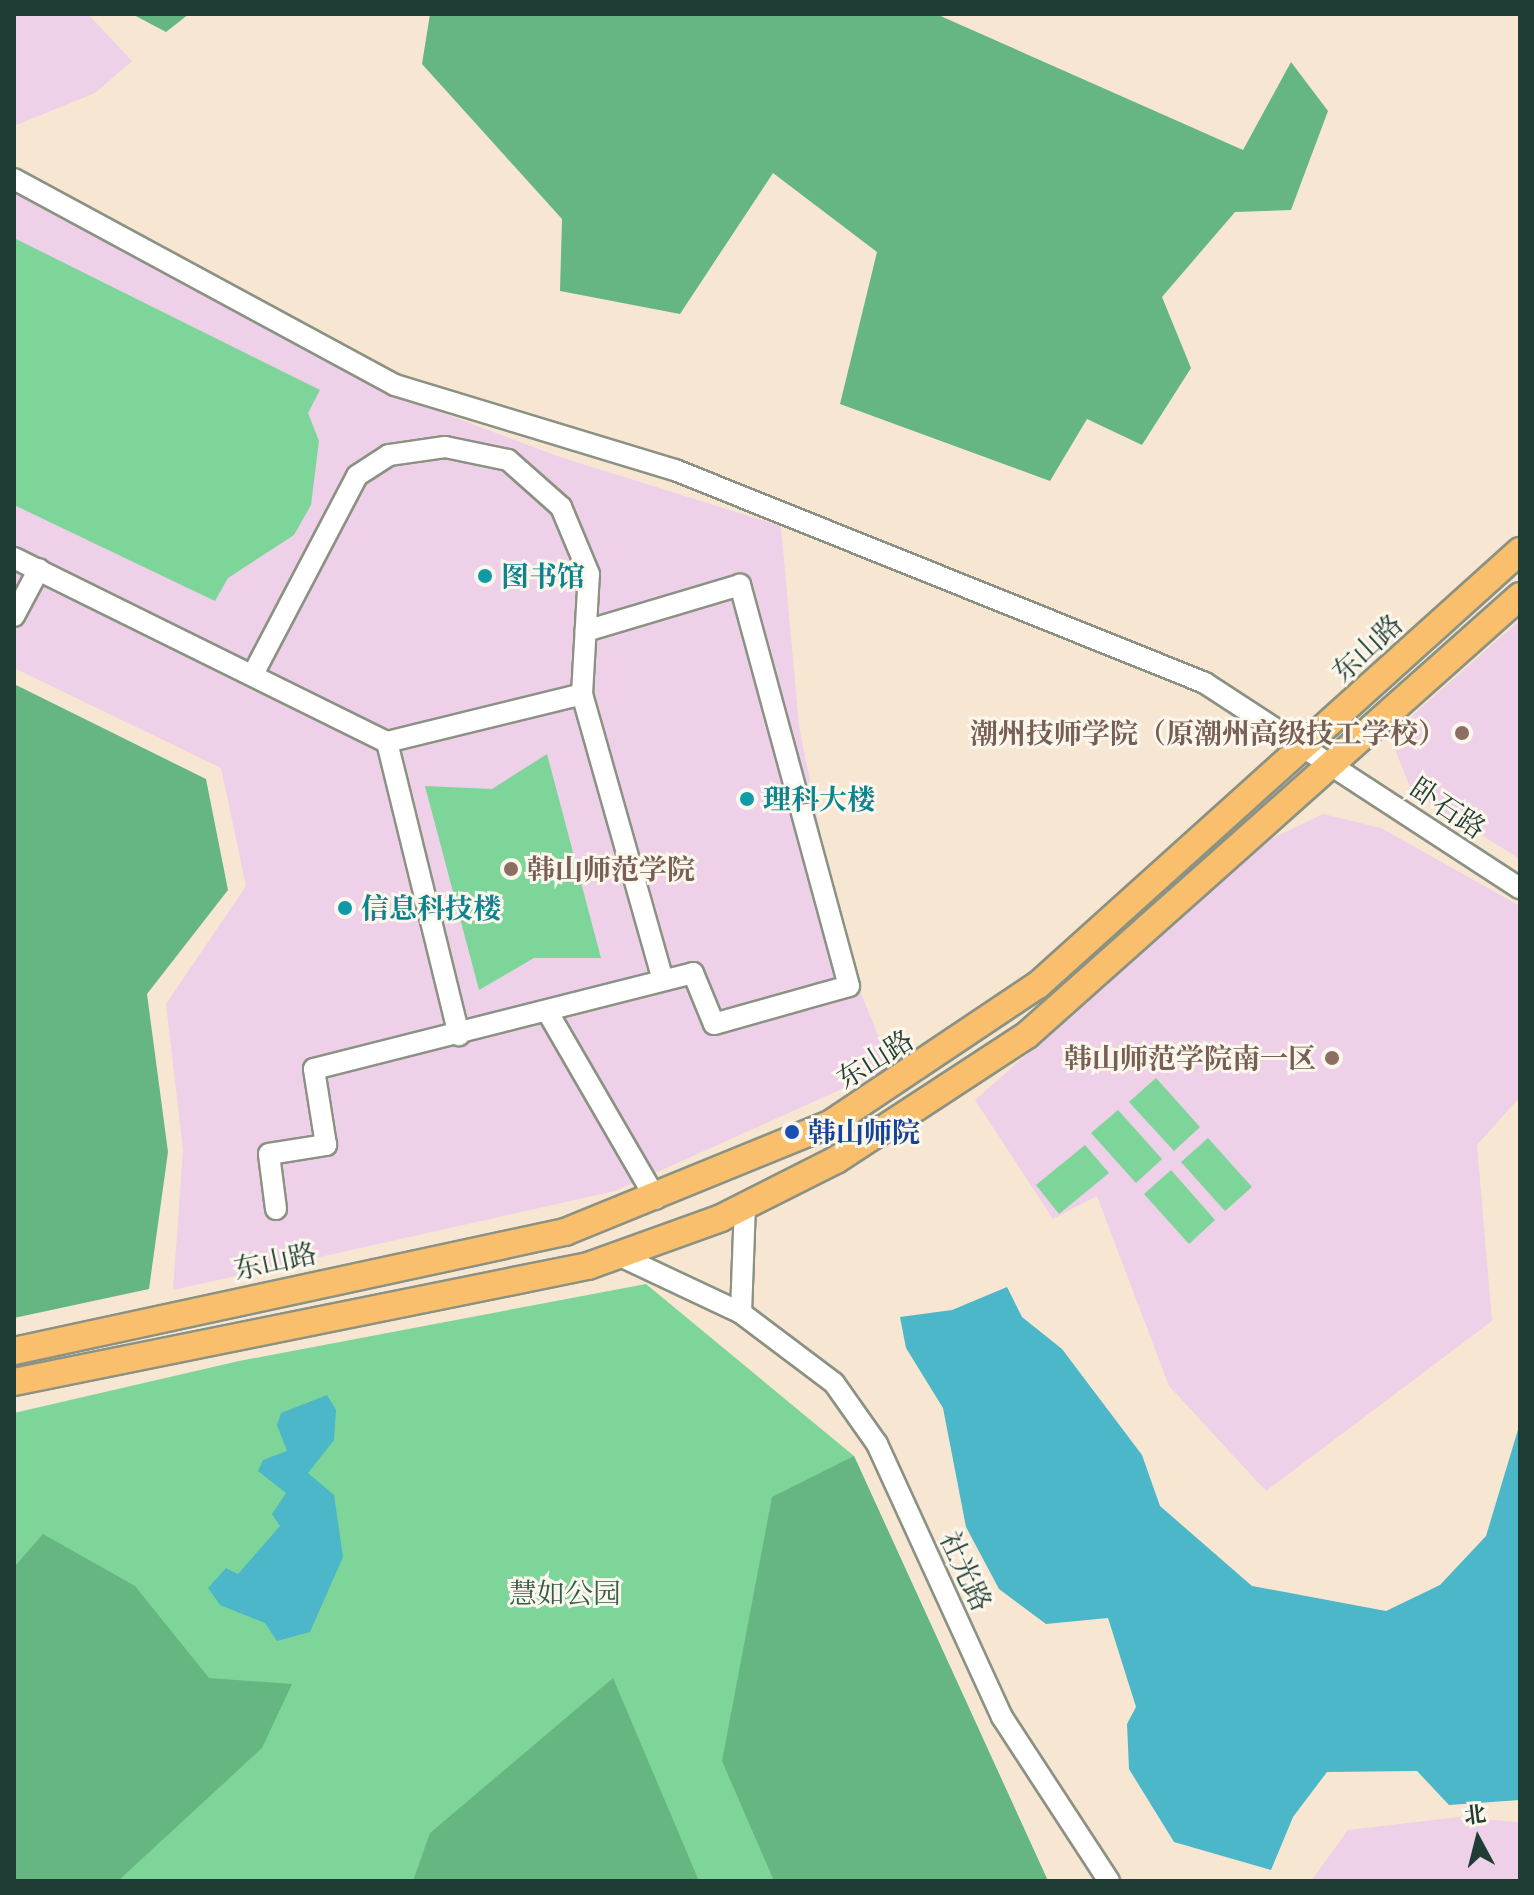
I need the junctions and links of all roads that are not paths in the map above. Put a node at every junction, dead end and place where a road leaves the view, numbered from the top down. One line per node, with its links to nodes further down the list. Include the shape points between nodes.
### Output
1 (14, 179): 11 (street, 卧石路, via 395,385 675,470 1205,683)
2 (1520, 551): 11 (main road, 东山路)
3 (14, 558): 4 (street)
4 (39, 569): 6 (street); 8 (street)
5 (1520, 596): 12 (main road)
6 (14, 616)
7 (586, 631): 8 (street, via 589,574 561,507 508,460 445,447 389,455 357,476); 9 (street); 14 (street, via 740,585 849,986 714,1024 693,973)
8 (254, 672): 10 (street)
9 (582, 694): 10 (street); 14 (street)
10 (387, 742): 16 (street)
11 (1307, 746): 12 (street, 卧石路); 17 (main road, 东山路, via 1038,985 909,1078 830,1124)
12 (1334, 764): 13 (street, 卧石路); 18 (main road, via 1027,1035 836,1160)
13 (1520, 888)
14 (663, 980): 15 (street)
15 (547, 1011): 16 (street); 17 (street)
16 (459, 1035): 19 (street, via 314,1069 326,1145 269,1154)
17 (656, 1199): 22 (main road, 东山路, via 565,1232)
18 (745, 1206): 20 (main road); 21 (street)
19 (276, 1209)
20 (618, 1255): 21 (street, 社光路); 23 (main road)
21 (741, 1313): 24 (street, 社光路, via 834,1383 877,1444 1002,1717)
22 (14, 1351)
23 (14, 1382)
24 (1109, 1881)

